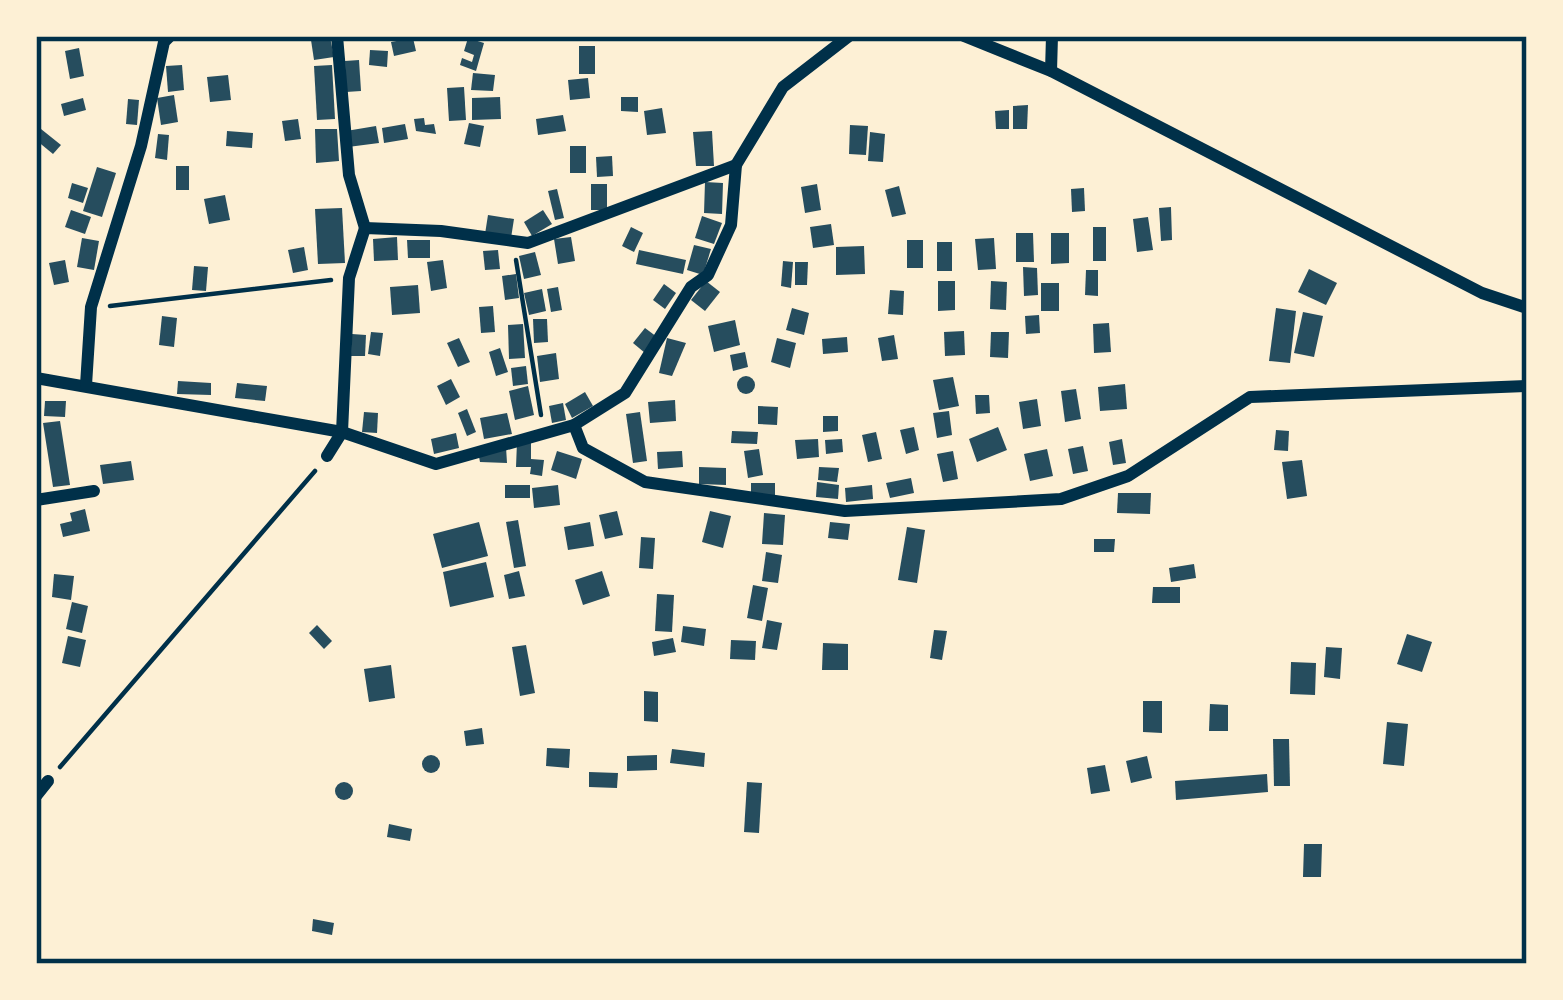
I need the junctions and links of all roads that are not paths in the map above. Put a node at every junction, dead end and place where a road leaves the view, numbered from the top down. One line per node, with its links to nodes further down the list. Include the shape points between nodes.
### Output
1 (170, 36): 11 (street, via 91,307)
2 (337, 36): 8 (street, via 349,175)
3 (849, 36): 7 (street, via 783,87)
4 (964, 36): 6 (street)
5 (1052, 36): 6 (street)
6 (1052, 71): 9 (street, via 1482,293)
7 (736, 165): 8 (street, via 528,243); 13 (street, via 730,225 708,275 691,287 626,393)
8 (365, 228): 14 (street, via 349,278)
9 (1527, 308)
10 (36, 378): 11 (street)
11 (86, 385): 14 (street)
12 (1527, 386): 13 (street, via 1250,397 1128,476 1061,499 845,512 645,482 583,448)
13 (574, 425): 14 (street, via 436,464)
14 (342, 432): 15 (street)
15 (327, 457)
16 (94, 491): 17 (street)
17 (36, 500)
18 (49, 781): 19 (street)
19 (36, 796)

